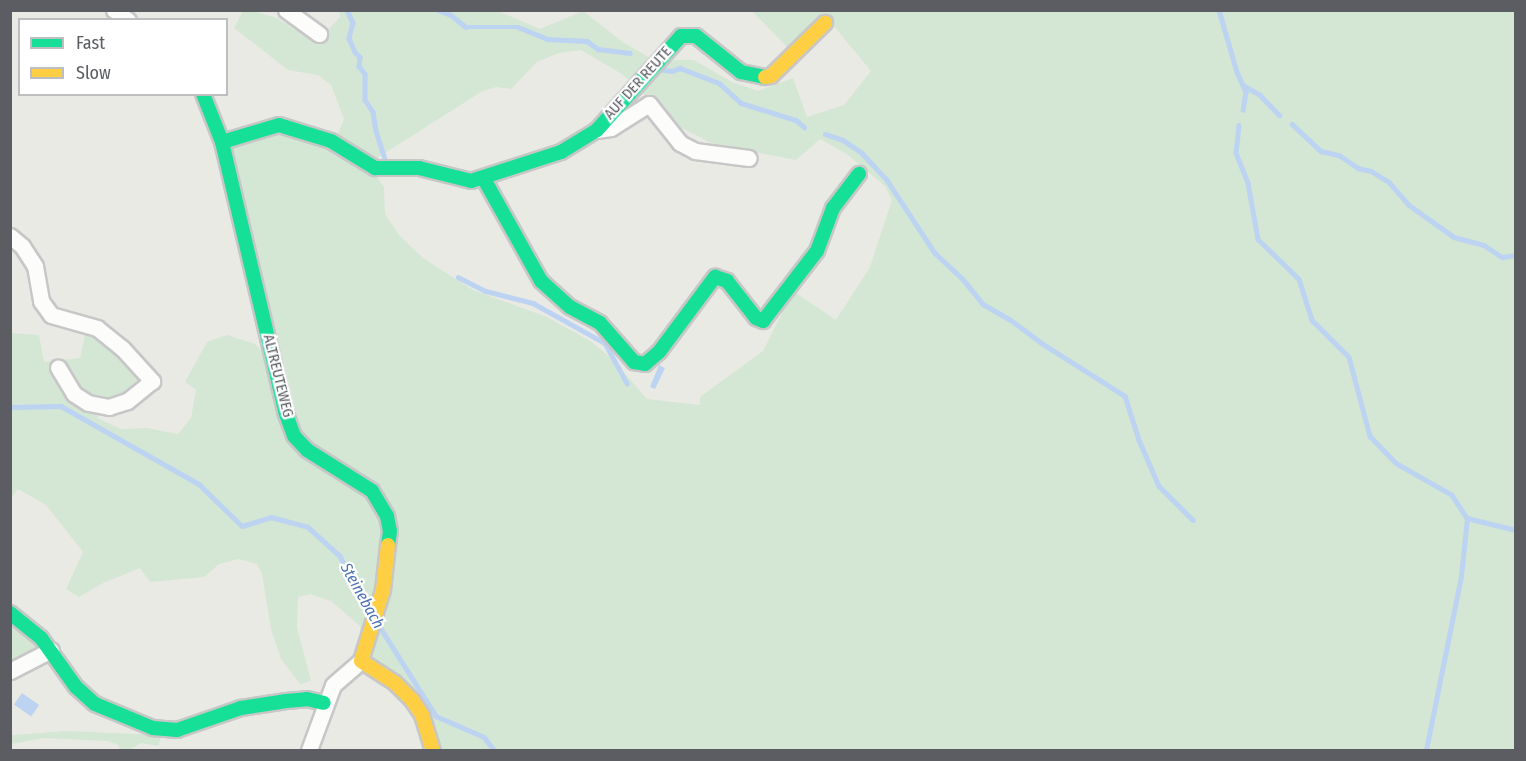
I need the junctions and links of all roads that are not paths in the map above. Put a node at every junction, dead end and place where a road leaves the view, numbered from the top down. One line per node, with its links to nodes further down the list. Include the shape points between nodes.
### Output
1 (286, 10): 3 (street)
2 (825, 23): 5 (street, AUF DER REUTE, via 771,76 760,78 741,72 696,36 681,36)
3 (319, 34)
4 (204, 96): 6 (street, ALTREUTEWEG)
5 (597, 130): 7 (street, AUF DER REUTE, via 611,128 649,104 680,143 695,151); 9 (street, AUF DER REUTE, via 561,152)
6 (222, 142): 9 (street, AUF DER REUTE, via 279,125 331,141 375,168 418,168 471,181); 14 (street, ALTREUTEWEG, via 294,436 308,450 372,491 387,516 388,566)
7 (749, 158)
8 (859, 174): 9 (street, via 833,207 817,251 763,321 756,318 727,281 715,277 659,352 645,364 634,362 600,323 570,307 540,281)
9 (484, 179)
10 (10, 236): 11 (street, via 36,266 41,301 51,315 97,328 152,381 127,401 109,407 88,403 75,394)
11 (58, 367)
12 (10, 613): 13 (street)
13 (51, 650): 15 (street); 16 (street, via 76,687 95,704 153,728 177,730 241,708 286,701 307,699)
14 (361, 661): 16 (street, via 333,685); 18 (street, via 395,683 412,700 422,715)
15 (10, 671)
16 (324, 703): 17 (street)
17 (309, 750)
18 (434, 750)

